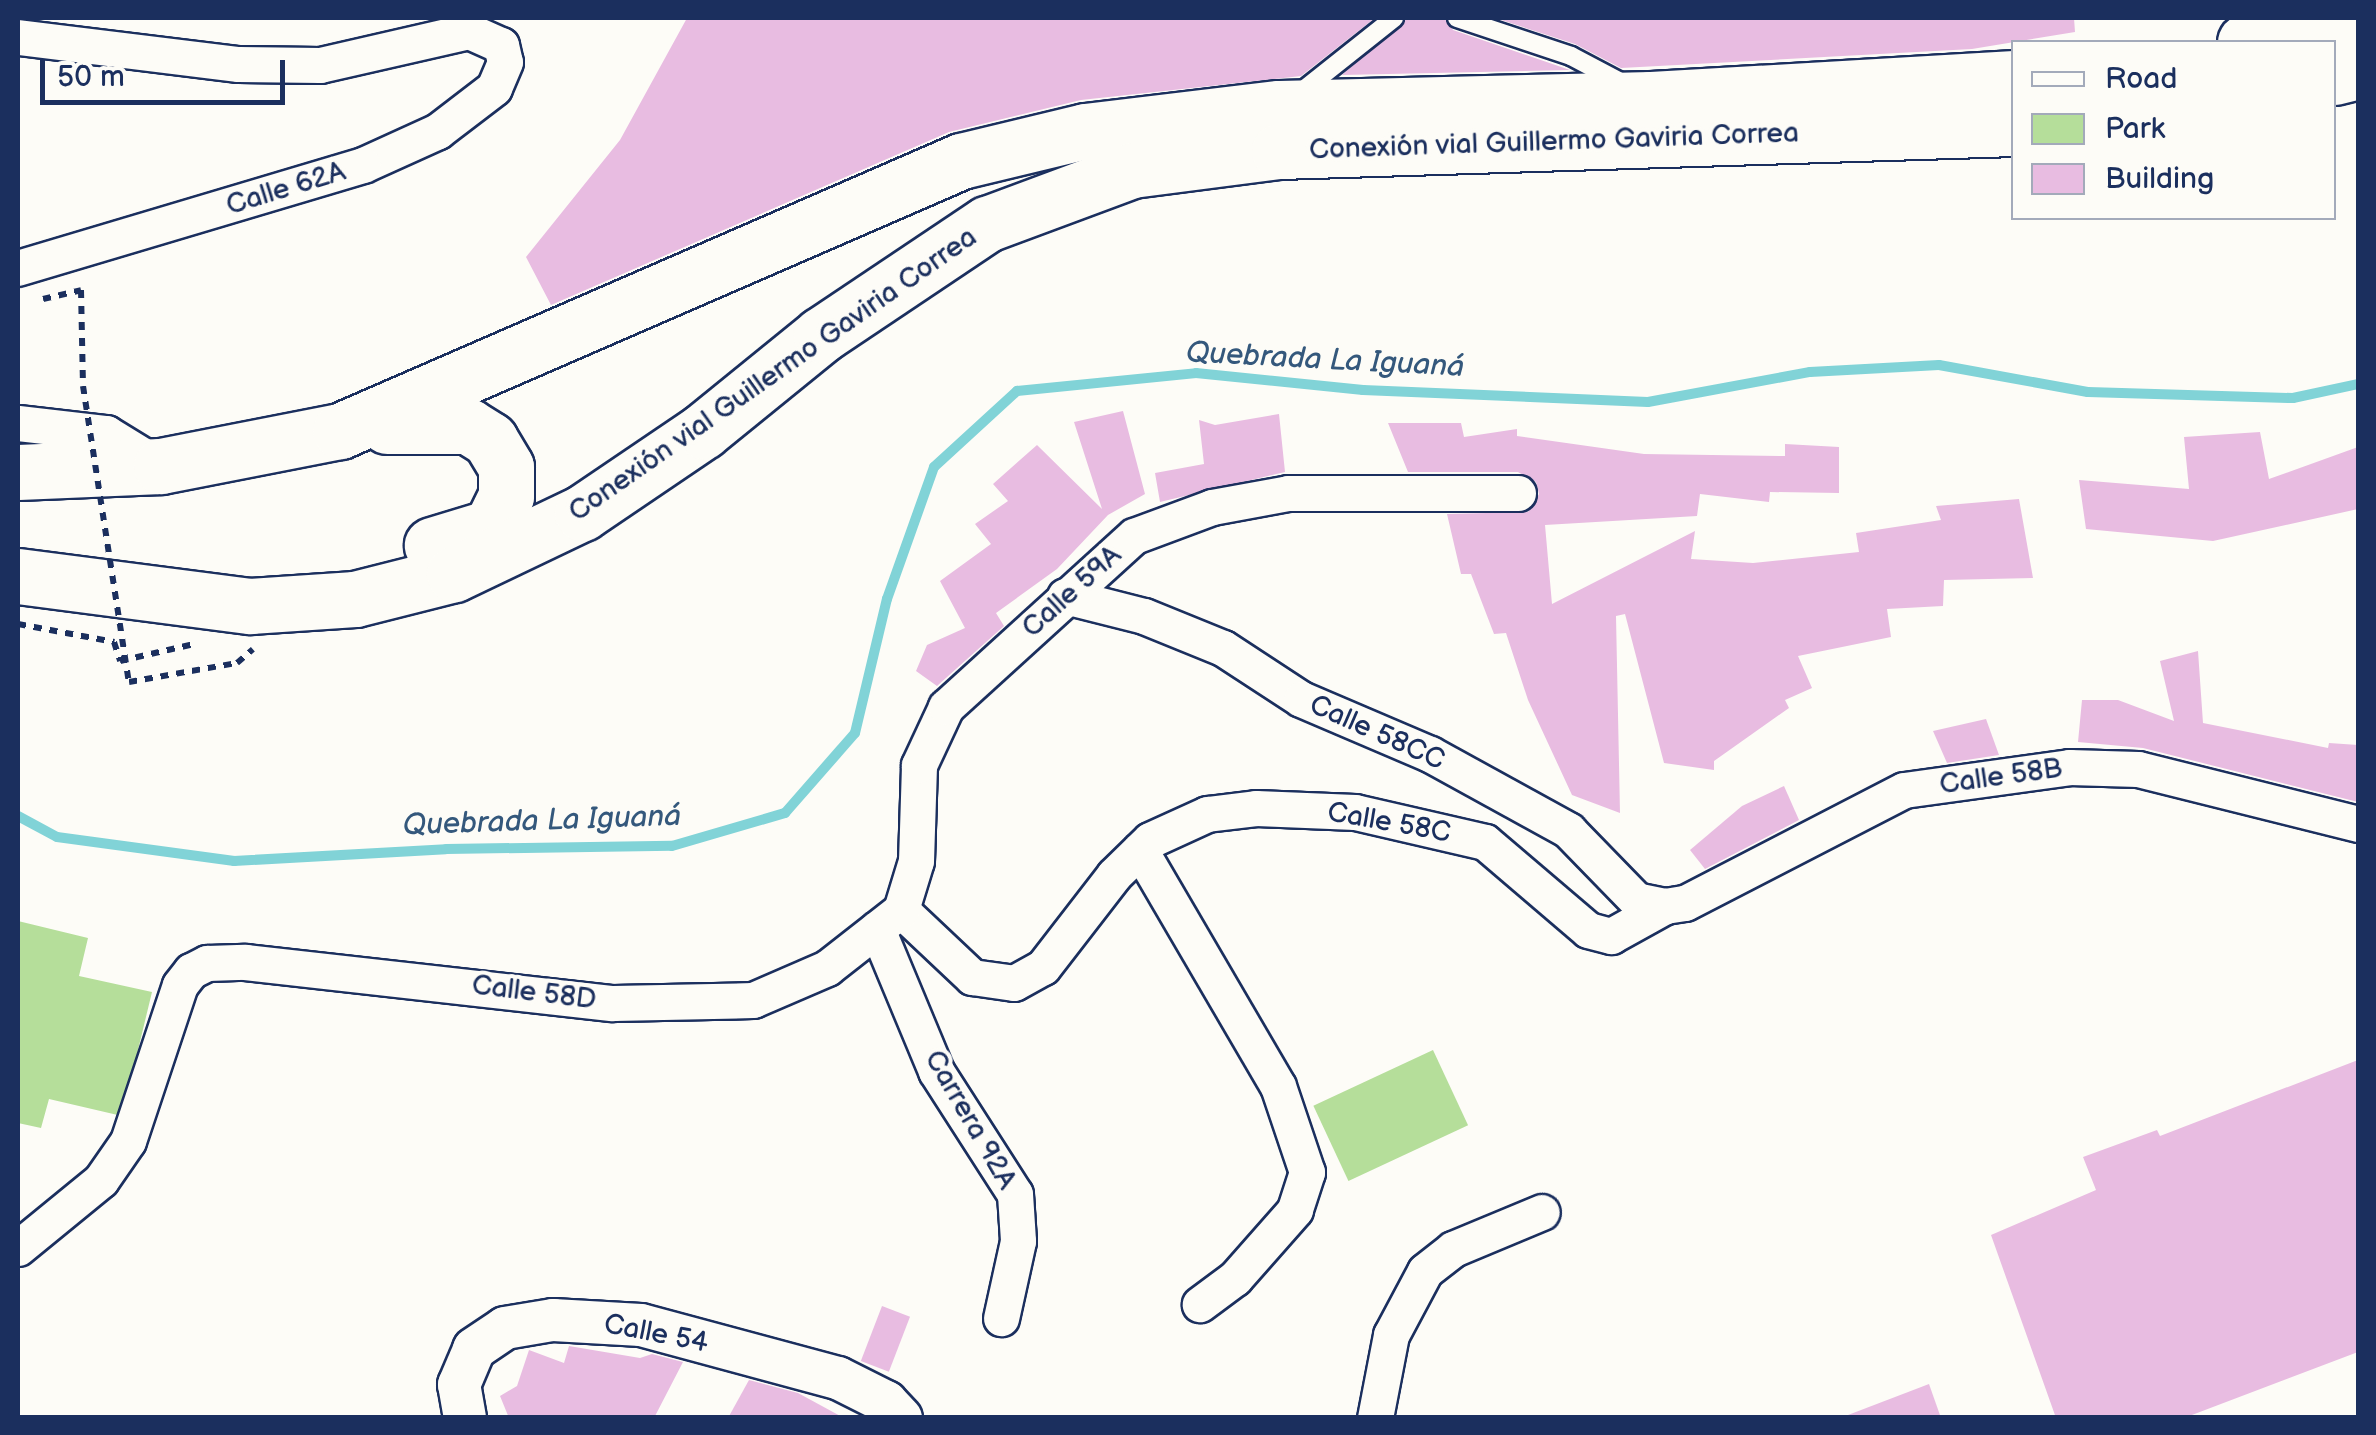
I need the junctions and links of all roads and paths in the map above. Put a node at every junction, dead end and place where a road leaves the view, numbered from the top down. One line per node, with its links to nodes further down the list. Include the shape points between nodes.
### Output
1 (1394, 18): 8 (lane)
2 (1458, 18): 7 (lane, via 1571,56)
3 (2349, 18): 5 (highway)
4 (18, 37): 10 (street, Calle 62A, via 238,64 320,65 469,31 502,45 505,62 494,88 438,132 363,165)
5 (2254, 40)
6 (2011, 78): 7 (highway, Conexión vial Guillermo Gaviria Correa)
7 (1651, 99): 8 (highway, Conexión vial Guillermo Gaviria Correa)
8 (1279, 108): 13 (highway, Conexión vial Guillermo Gaviria Correa, via 1085,131 960,160)
9 (2011, 128): 18 (highway, Conexión vial Guillermo Gaviria Correa, via 1279,151 1132,170 987,224 821,335 703,430 582,514 454,574)
10 (18, 268)
11 (33, 301): 21 (path, bridge, via 81,290 83,386 129,682 237,664 252,655)
12 (18, 422): 14 (street, via 106,433)
13 (340, 431): 14 (highway, Conexión vial Guillermo Gaviria Correa); 18 (highway, via 423,422 468,426 490,440 506,467 506,496 492,527 418,550)
14 (160, 466): 15 (highway, Conexión vial Guillermo Gaviria Correa)
15 (18, 472)
16 (1518, 493): 19 (street, Calle 59A, via 1288,493 1212,507 1134,536)
17 (18, 576): 18 (highway, Conexión vial Guillermo Gaviria Correa, via 203,604 313,604)
18 (370, 596)
19 (1066, 596): 25 (street, Calle 58CC, via 1144,616 1223,648 1301,698 1430,754 1568,830 1636,900); 26 (street, Calle 59A, via 946,706 918,766 916,860)
20 (18, 624): 22 (path, via 114,642 120,661)
21 (247, 638)
22 (214, 640)
23 (2358, 824): 25 (street, Calle 58B, via 2138,769 2069,767 1904,790 1685,903)
24 (1140, 850): 25 (street, Calle 58C, via 1207,814 1256,808 1355,812 1485,842 1588,930 1627,933); 26 (street, Calle 58C, via 1044,967 1014,983 972,977); 29 (street, via 1278,1086 1307,1172 1295,1210 1235,1278)
25 (1665, 906)
26 (889, 920): 28 (street, Calle 58D, via 827,968 752,1000 613,1003 208,963 180,985 128,1141 102,1180); 30 (street, Carrera 92A, via 936,1071 1016,1194 1018,1241)
27 (1542, 1212): 33 (street, via 1452,1249 1425,1271 1391,1335)
28 (18, 1248)
29 (1200, 1304)
30 (1000, 1318)
31 (465, 1418): 32 (street, Calle 54, via 459,1385 474,1349 505,1328 553,1320 641,1326 838,1378 886,1402)
32 (901, 1418)
33 (1375, 1418)

